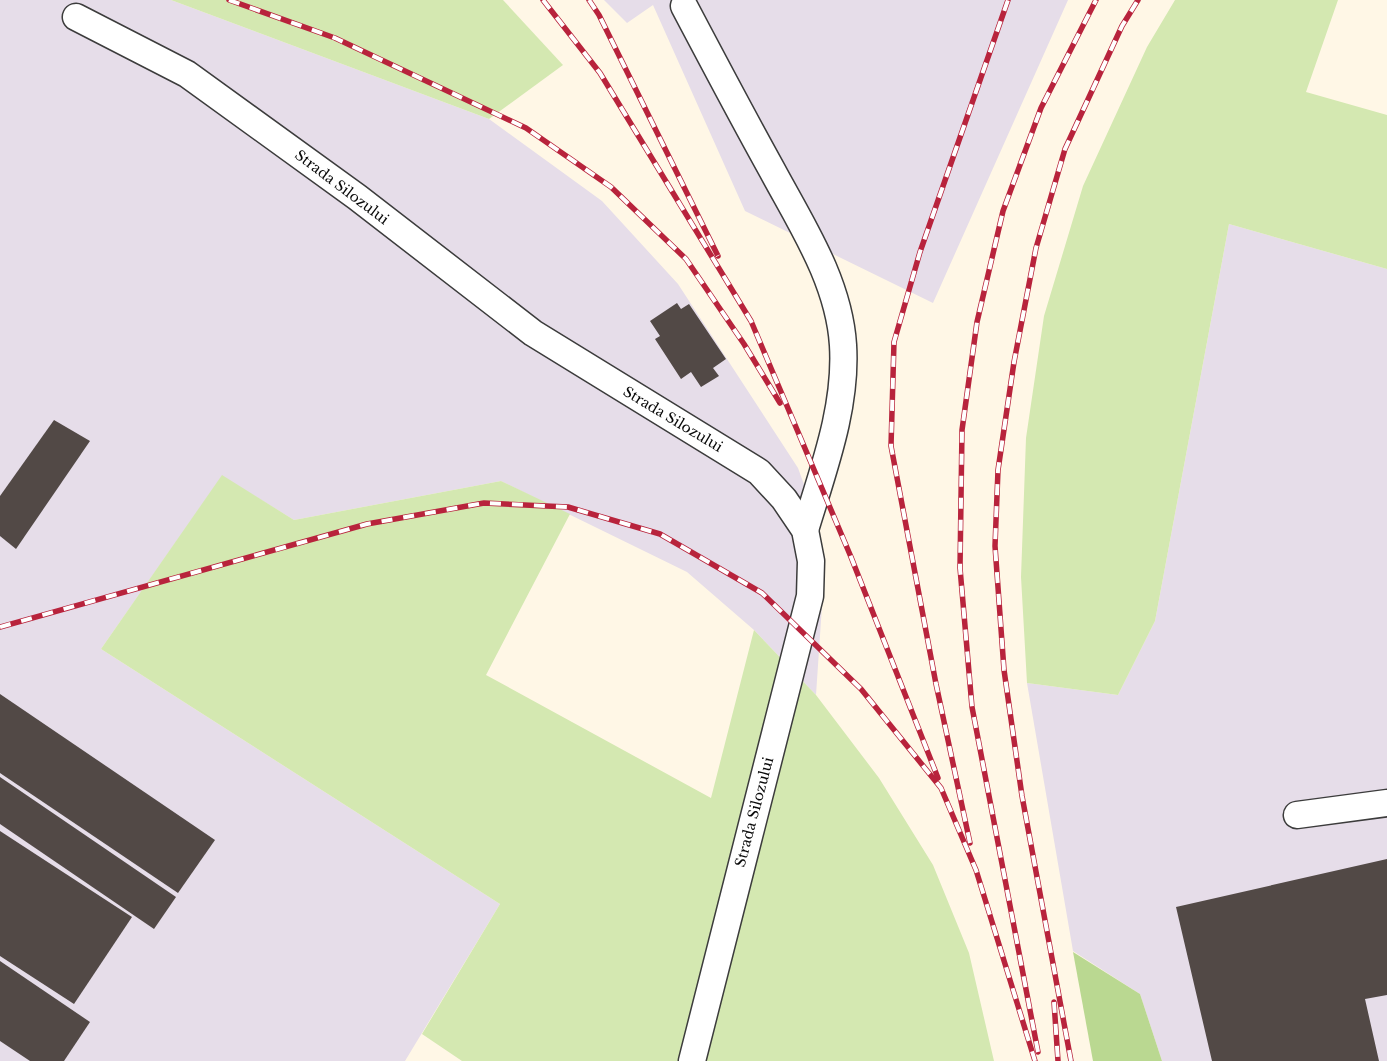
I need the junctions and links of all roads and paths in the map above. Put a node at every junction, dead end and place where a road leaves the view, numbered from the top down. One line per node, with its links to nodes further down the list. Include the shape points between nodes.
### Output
1 (684, 6): 3 (street, via 817,255 836,305 843,344 841,397)
2 (76, 17): 3 (street, Strada Silozului, via 187,74 357,197 533,333 759,472 784,499)
3 (805, 530): 6 (street, Strada Silozului, via 811,561 810,596)
4 (1387, 803): 5 (street)
5 (1297, 815)
6 (692, 1061)

